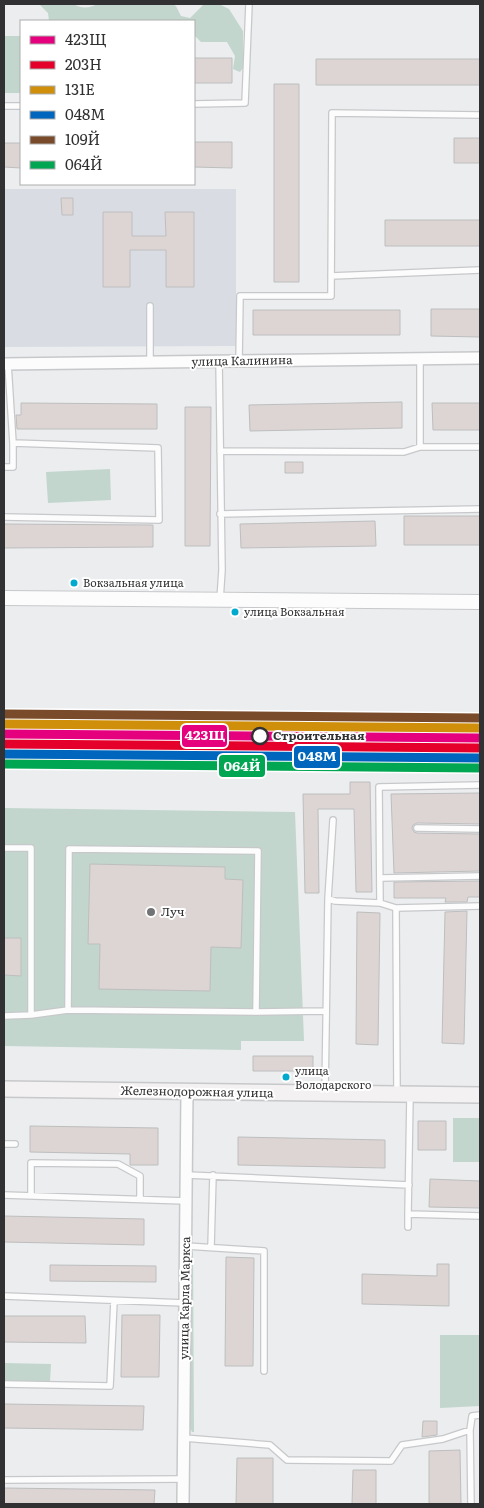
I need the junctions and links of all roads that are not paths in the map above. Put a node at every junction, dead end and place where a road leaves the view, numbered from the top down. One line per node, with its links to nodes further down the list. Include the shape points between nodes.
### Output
1 (249, 4): 2 (lane, via 245,103)
2 (195, 104)
3 (4, 106): 4 (lane)
4 (20, 106)
5 (480, 115): 7 (lane, via 332,113)
6 (480, 270): 7 (lane)
7 (331, 276): 12 (lane, via 331,296 240,296)
8 (150, 306): 13 (lane)
9 (420, 358): 10 (street, улица Калинина); 12 (street, улица Калинина); 16 (lane)
10 (480, 358)
11 (218, 361): 12 (street, улица Калинина); 13 (street, улица Калинина); 18 (lane)
12 (239, 361)
13 (150, 362): 14 (street, улица Калинина)
14 (6, 364): 15 (lane)
15 (13, 444): 19 (lane, via 13,467); 22 (lane, via 158,448 159,520)
16 (420, 447): 17 (lane); 18 (lane, via 404,452)
17 (480, 447)
18 (220, 451): 21 (lane)
19 (4, 467)
20 (480, 510): 21 (lane)
21 (220, 514): 24 (lane)
22 (4, 517)
23 (4, 598): 24 (street)
24 (220, 600): 25 (street)
25 (480, 602)
26 (480, 785): 32 (lane, via 378,788)
27 (333, 820): 33 (lane)
28 (417, 828): 29 (lane)
29 (480, 829)
30 (4, 848): 40 (lane, via 30,848)
31 (480, 876): 32 (lane)
32 (380, 878): 34 (lane)
33 (328, 899): 34 (lane); 38 (lane)
34 (380, 903): 36 (lane)
35 (480, 906): 36 (lane)
36 (396, 908): 45 (lane)
37 (68, 1010): 39 (lane); 39 (lane, via 69,850 258,851); 40 (lane)
38 (325, 1011): 39 (lane); 44 (lane)
39 (256, 1012)
40 (32, 1015): 41 (lane)
41 (4, 1016)
42 (4, 1089): 43 (main road, Железнодорожная улица)
43 (187, 1092): 44 (main road, Железнодорожная улица); 49 (street, улица Карла Маркса)
44 (325, 1093): 45 (main road, Железнодорожная улица)
45 (404, 1094): 46 (main road, Железнодорожная улица); 51 (lane)
46 (480, 1095)
47 (4, 1144): 48 (lane)
48 (16, 1144)
49 (187, 1175): 50 (lane); 55 (street, улица Карла Маркса)
50 (213, 1175): 51 (lane); 60 (lane)
51 (409, 1185): 56 (lane)
52 (4, 1195): 53 (lane)
53 (31, 1195): 54 (lane); 54 (lane, via 31,1163 118,1164 140,1176)
54 (140, 1199): 55 (lane)
55 (186, 1201): 59 (street, улица Карла Маркса)
56 (408, 1214): 57 (lane); 58 (lane)
57 (480, 1216)
58 (408, 1227)
59 (186, 1246): 60 (lane); 63 (street, улица Карла Маркса)
60 (211, 1247): 64 (lane, via 264,1251)
61 (4, 1296): 62 (lane)
62 (114, 1301): 63 (lane); 65 (lane, via 110,1386)
63 (185, 1303): 68 (street, улица Карла Маркса)
64 (264, 1371)
65 (4, 1384)
66 (480, 1415): 67 (lane, via 472,1416)
67 (470, 1430): 68 (lane, via 443,1439 402,1445 391,1461 287,1460 270,1445); 72 (lane)
68 (184, 1438): 69 (street, улица Карла Маркса)
69 (184, 1479): 70 (lane); 71 (street, улица Карла Маркса)
70 (4, 1480)
71 (184, 1504)
72 (471, 1504)

